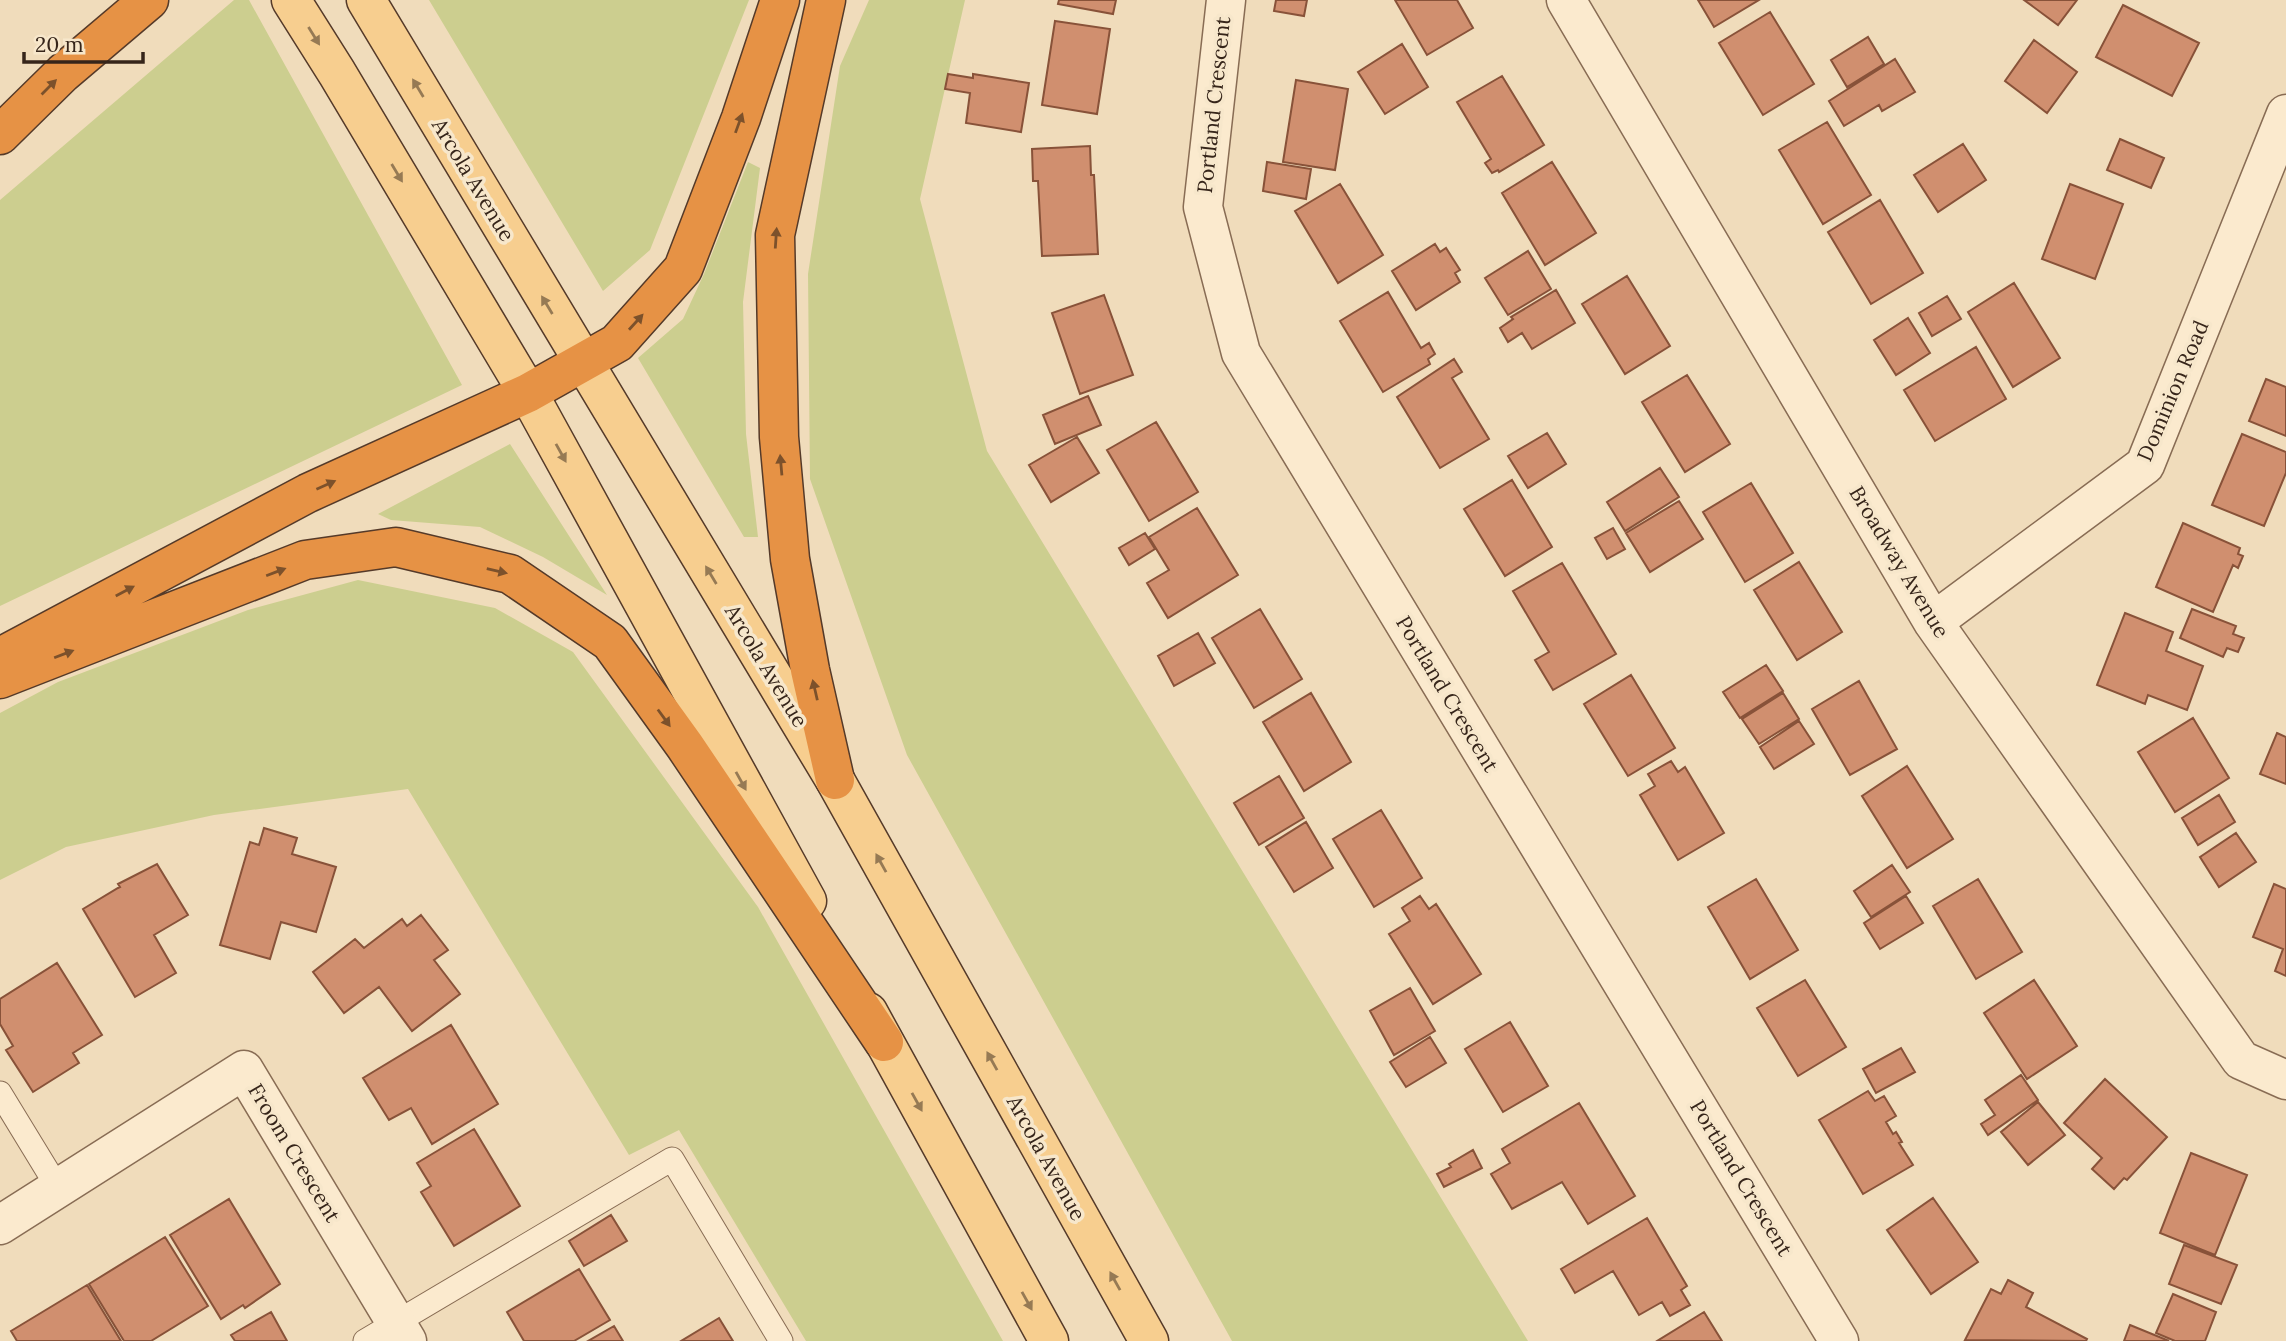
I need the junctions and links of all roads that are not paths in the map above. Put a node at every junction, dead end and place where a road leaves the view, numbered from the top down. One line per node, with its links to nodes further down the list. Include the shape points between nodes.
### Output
1 (149, 0): 9 (highway, one-way to 1, via 63,73)
2 (291, 0): 11 (main road, one-way to 11)
3 (366, 0): 10 (main road, Arcola Avenue, one-way to 3)
4 (780, 0): 10 (highway, one-way to 4, via 617,343 683,269)
5 (826, 0): 15 (highway, one-way to 5, via 790,559 779,437 775,235)
6 (1226, 0): 25 (street, Portland Crescent, via 1203,207 1241,354)
7 (1566, 0): 12 (street, Broadway Avenue)
8 (2286, 114): 12 (street, Dominion Road, via 2145,466)
9 (0, 135)
10 (582, 363): 11 (highway); 15 (main road, Arcola Avenue, one-way to 10)
11 (528, 393): 13 (highway, one-way to 11, via 308,493); 16 (main road, one-way to 16)
12 (1933, 622): 17 (street, Broadway Avenue, via 2241,1060)
13 (0, 658)
14 (0, 679): 16 (highway, one-way to 16, via 305,560 396,547 510,574 610,642)
15 (835, 780): 24 (main road, Arcola Avenue, one-way to 15)
16 (884, 1042): 23 (main road, one-way to 23)
17 (2286, 1080)
18 (0, 1093): 19 (lane)
19 (58, 1188): 20 (street, Froom Crescent); 21 (street, Froom Crescent, via 244,1070)
20 (0, 1225)
21 (389, 1335): 22 (lane, via 672,1159)
22 (781, 1341)
23 (1049, 1341)
24 (1149, 1341)
25 (1839, 1341)

